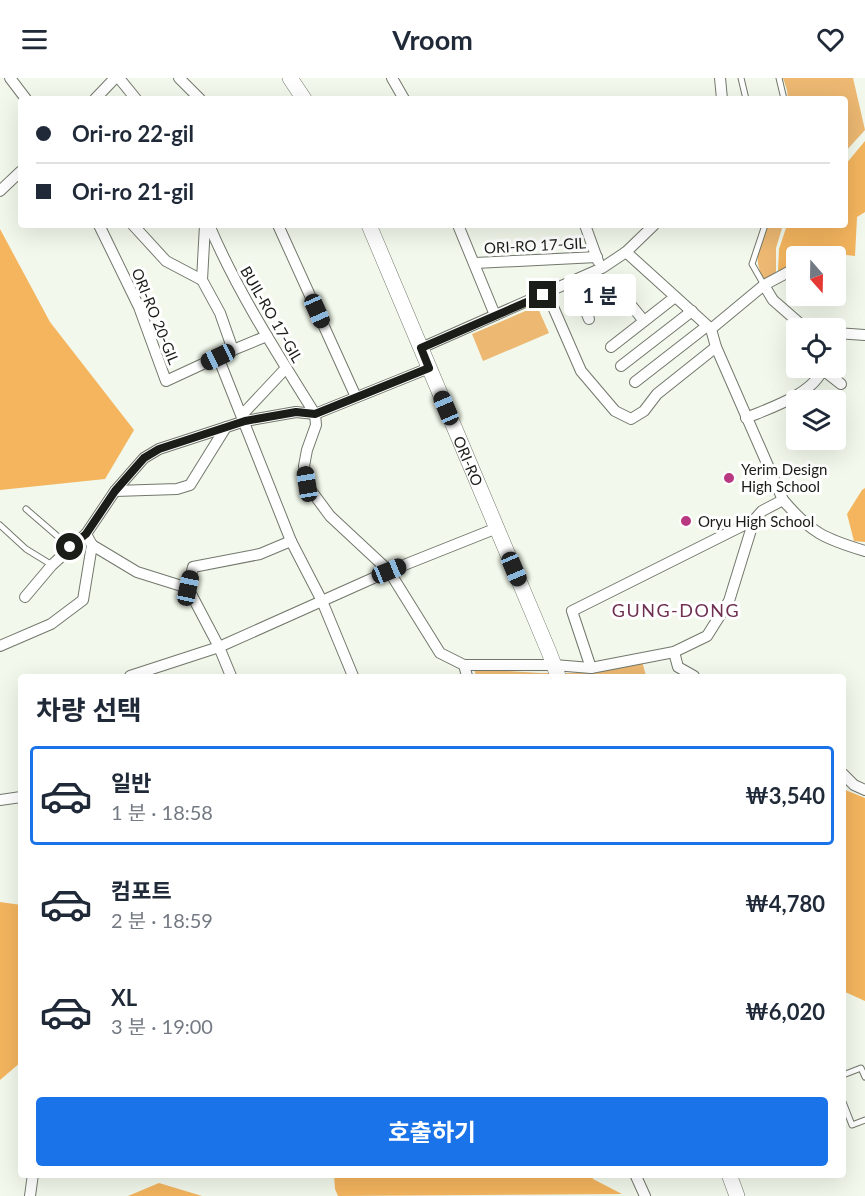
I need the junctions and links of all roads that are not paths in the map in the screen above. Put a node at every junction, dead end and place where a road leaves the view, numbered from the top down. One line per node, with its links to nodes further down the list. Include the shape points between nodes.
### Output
1 (10, 78): 9 (street)
2 (117, 78): 10 (street); 11 (street)
3 (179, 78): 12 (street)
4 (290, 78): 13 (main road)
5 (392, 78): 14 (street)
6 (720, 78): 15 (street)
7 (741, 78): 16 (lane)
8 (779, 78): 17 (lane)
9 (24, 96)
10 (98, 96)
11 (133, 96)
12 (197, 96)
13 (302, 96)
14 (402, 96)
15 (722, 96)
16 (745, 96)
17 (783, 96)
18 (18, 174): 19 (street)
19 (0, 190)
20 (100, 228): 56 (street, ORI-RO 20-GIL, via 139,307 166,381)
21 (140, 228): 35 (street, ORI-RO 20-GIL, via 166,261)
22 (207, 228): 35 (street)
23 (208, 228): 50 (street, BUIL-RO 17-GIL)
24 (279, 228): 65 (street)
25 (370, 228): 54 (main road, ORI-RO)
26 (459, 228): 32 (street, ORI-RO 17-GIL)
27 (586, 228): 31 (street)
28 (651, 228): 30 (street)
29 (764, 228): 37 (lane, via 752,264)
30 (626, 252): 33 (street); 39 (street)
31 (597, 257): 32 (street, ORI-RO 17-GIL); 33 (street)
32 (475, 263): 42 (street, ORI-RO 17-GIL)
33 (602, 268): 36 (street)
34 (786, 273): 37 (street)
35 (201, 280): 55 (street, via 220,313)
36 (573, 281): 38 (street); 44 (street)
37 (764, 285): 43 (street, via 773,300); 46 (street)
38 (547, 293): 42 (street); 53 (street, via 581,371 615,411 631,419)
39 (675, 297): 41 (street); 45 (street)
40 (626, 299): 45 (street)
41 (692, 311): 46 (street); 51 (street)
42 (495, 315): 54 (street)
43 (794, 318)
44 (589, 319)
45 (644, 321): 47 (street)
46 (709, 327): 53 (street); 57 (street)
47 (635, 329): 51 (street); 52 (street)
48 (846, 334): 49 (street)
49 (865, 335)
50 (267, 336): 55 (street, ORI-RO 20-GIL); 59 (street, BUIL-RO 17-GIL)
51 (650, 343): 57 (street); 58 (street)
52 (611, 347)
53 (716, 347): 68 (street)
54 (421, 348): 60 (main road, ORI-RO)
55 (233, 350): 56 (street, ORI-RO 20-GIL)
56 (218, 357): 67 (street)
57 (666, 358): 63 (street)
58 (621, 366)
59 (286, 368): 66 (street, BUIL-RO 17-GIL); 67 (street)
60 (429, 368): 65 (street); 75 (main road, ORI-RO)
61 (817, 378): 68 (street, via 785,401)
62 (834, 378): 64 (street)
63 (635, 382)
64 (841, 384)
65 (356, 397): 66 (street)
66 (315, 414): 67 (street, via 296,412); 82 (street, via 316,425 304,466 307,484 330,516)
67 (243, 418): 69 (street); 77 (street)
68 (746, 418): 71 (street)
69 (226, 428): 70 (street, via 159,449 144,458); 70 (street, via 190,485)
70 (115, 491): 76 (street)
71 (783, 500): 73 (street); 80 (street, via 801,521 829,540)
72 (26, 509): 79 (lane)
73 (754, 520): 88 (street, via 729,601 707,636); 90 (street, via 572,611)
74 (0, 525): 81 (lane, via 26,549)
75 (497, 528): 82 (street); 91 (main road, ORI-RO)
76 (86, 534): 78 (street); 79 (street)
77 (291, 541): 83 (street, via 261,554 193,567); 85 (street)
78 (92, 545): 83 (street, via 137,572); 86 (street, via 83,600 51,624)
79 (70, 547): 81 (street)
80 (865, 551)
81 (52, 565): 84 (street)
82 (389, 571): 85 (street); 89 (street, via 440,654)
83 (188, 588): 87 (street)
84 (25, 597)
85 (322, 601): 87 (street); 94 (street)
86 (0, 646)
87 (219, 647): 92 (street); 93 (street)
88 (674, 652): 90 (street); 96 (street, via 678,667)
89 (464, 665): 91 (street); 95 (street)
90 (591, 668): 91 (street)
91 (556, 671)
92 (136, 674)
93 (230, 674)
94 (352, 674)
95 (466, 674)
96 (690, 674)
97 (846, 777): 98 (street)
98 (865, 790)
99 (18, 797): 100 (street)
100 (0, 800)
101 (846, 1074): 102 (lane, via 861,1068)
102 (865, 1077)
103 (846, 1110): 104 (lane, via 852,1125)
104 (865, 1120)
105 (32, 1178): 108 (street)
106 (637, 1178): 109 (street)
107 (730, 1178): 110 (main road)
108 (30, 1196)
109 (645, 1196)
110 (737, 1196)

